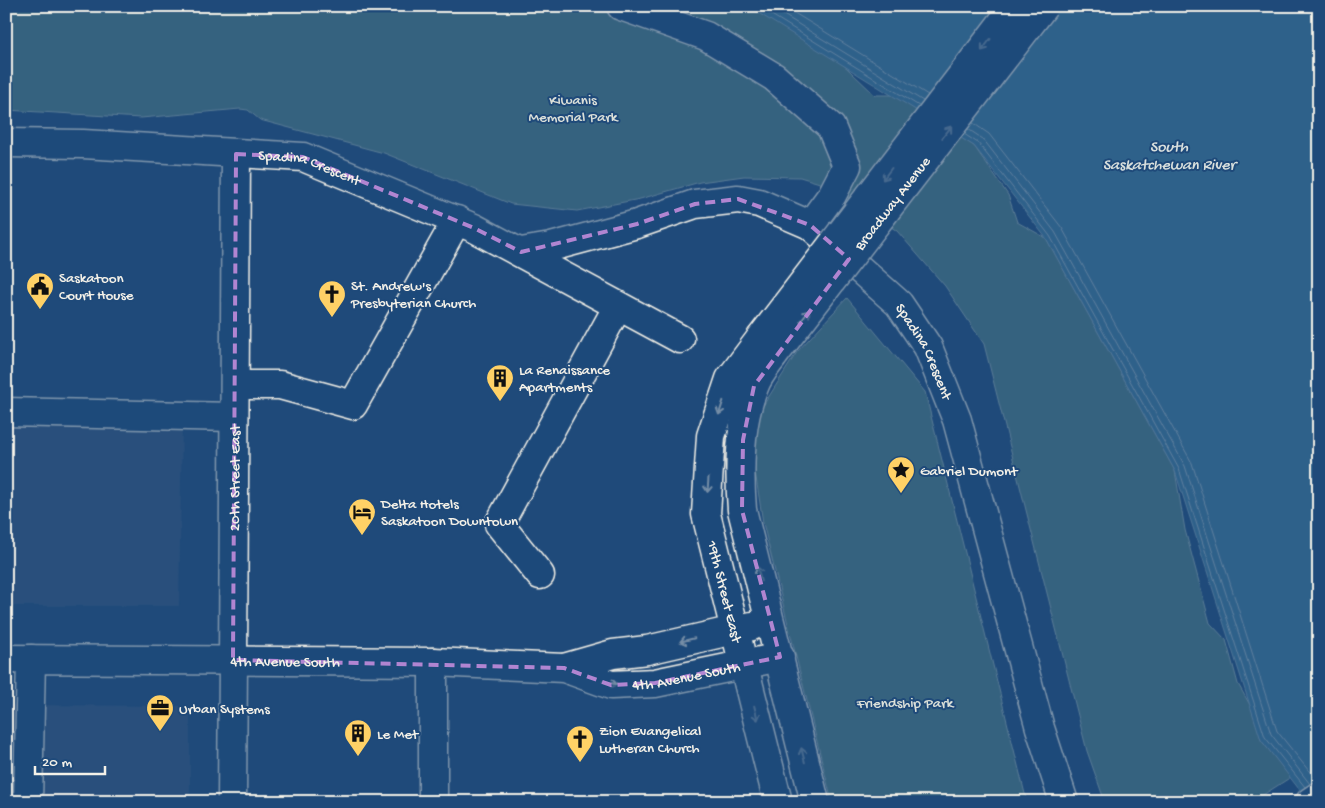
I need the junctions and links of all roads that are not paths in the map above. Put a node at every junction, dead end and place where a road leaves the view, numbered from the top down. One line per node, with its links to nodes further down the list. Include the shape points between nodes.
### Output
1 (621, 6): 7 (main road, via 706,36 774,77 832,127 847,166 832,195)
2 (1015, 6): 11 (main road, Broadway Avenue, one-way to 11, bridge)
3 (1044, 6): 11 (main road, Broadway Avenue, one-way to 3, bridge)
4 (6, 143): 5 (main road, Spadina Crescent, via 83,144)
5 (236, 154): 6 (main road, Spadina Crescent, via 303,157); 13 (main road, 20th Street East)
6 (457, 220): 8 (main road, Spadina Crescent); 13 (main road, via 353,405 280,385)
7 (810, 225): 8 (main road, Spadina Crescent, via 759,203 724,200 695,204 637,224); 31 (main road, Spadina Crescent, via 899,304 928,346 957,420 1040,728)
8 (521, 252): 9 (main road, Spadina Crescent)
9 (618, 306): 10 (main road, Spadina Crescent); 16 (main road, via 499,524)
10 (680, 339)
11 (768, 347): 12 (main road, Broadway Avenue); 17 (main road, Broadway Avenue, one-way to 11, via 742,510 740,473 749,405)
12 (730, 379): 18 (main road, 19th Street East, one-way to 18, via 711,436 706,514)
13 (236, 385): 15 (main road, 20th Street East)
14 (6, 412): 15 (main road)
15 (234, 418): 21 (main road, 20th Street East)
16 (540, 575)
17 (771, 622): 18 (main road, 4th Avenue South); 19 (main road)
18 (734, 630): 23 (main road, 19th Street East); 24 (main road, 4th Avenue South, one-way to 24, via 647,650 612,654)
19 (780, 657): 23 (main road, 4th Avenue South); 30 (main road, one-way to 19)
20 (19, 659): 21 (main road, 4th Avenue South); 26 (main road)
21 (233, 660): 22 (main road, 4th Avenue South); 27 (main road, 20th Street East)
22 (433, 662): 24 (main road, 4th Avenue South); 28 (main road)
23 (744, 666): 24 (main road, 4th Avenue South, one-way to 23, via 611,685 655,683); 29 (main road, 19th Street East, one-way to 29)
24 (564, 668)
25 (1319, 796): 32 (main road)
26 (28, 802)
27 (232, 802)
28 (433, 802)
29 (778, 802)
30 (815, 802)
31 (1064, 802)
32 (1310, 802)

